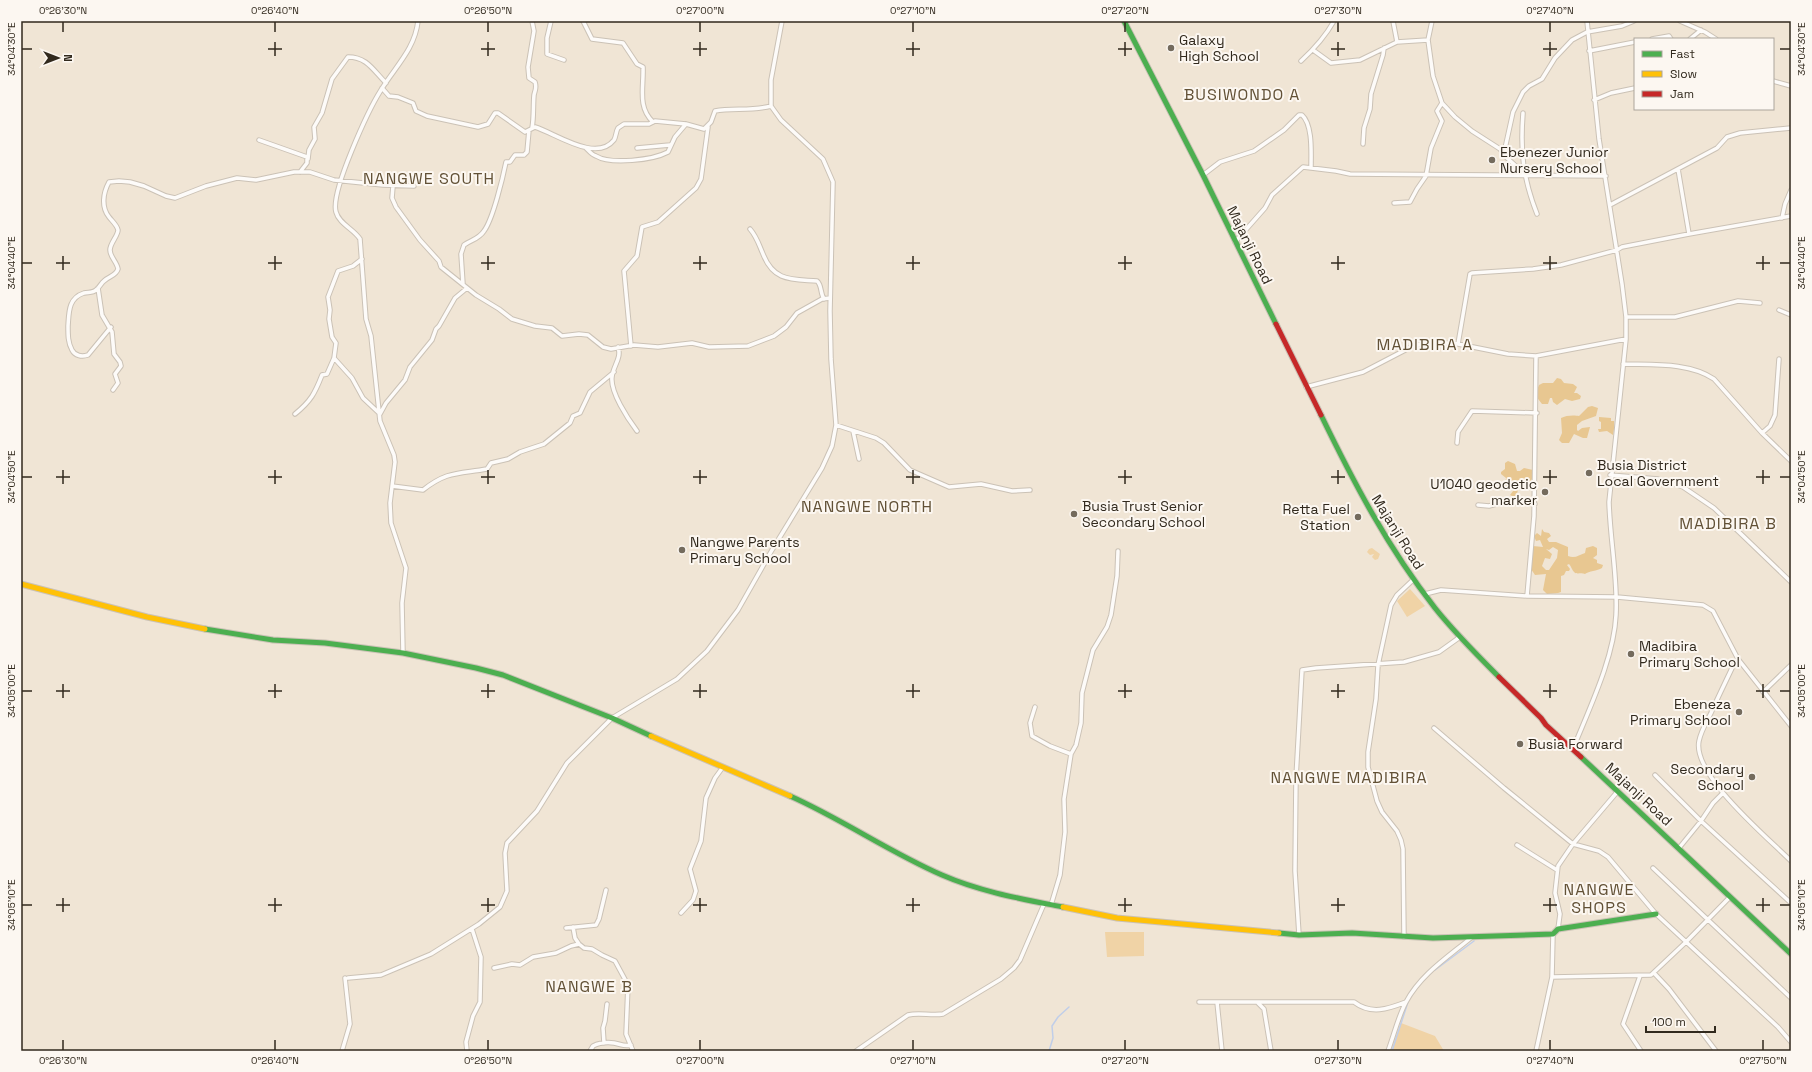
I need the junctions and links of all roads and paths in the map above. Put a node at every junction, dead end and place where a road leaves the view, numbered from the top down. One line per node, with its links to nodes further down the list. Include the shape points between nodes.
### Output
1 (418, 21): 28 (street, via 417,31 407,54)
2 (532, 21): 40 (street, via 534,30 529,78 536,82 537,88)
3 (551, 21): 25 (street, via 546,38 546,54)
4 (583, 21): 36 (street, via 592,39 623,43 637,64 643,67 642,104)
5 (782, 21): 34 (street, via 771,80)
6 (1124, 21): 52 (street, Majanji Road)
7 (1334, 21): 23 (street)
8 (1392, 21): 20 (street)
9 (1432, 21): 19 (street)
10 (1587, 21): 14 (street)
11 (1634, 21): 14 (street, via 1622,26)
12 (1680, 21): 13 (street)
13 (1701, 30): 17 (street); 18 (street)
14 (1587, 32): 24 (street); 46 (street, via 1572,40 1555,58 1542,79 1523,92 1513,112)
15 (1658, 38): 16 (street)
16 (1670, 38)
17 (1691, 38)
18 (1714, 38)
19 (1428, 40): 20 (street); 33 (street, via 1433,76)
20 (1397, 42): 22 (street)
21 (1634, 42): 24 (street)
22 (1384, 48): 23 (street, via 1360,60 1331,63); 43 (street, via 1370,94 1370,109 1364,128)
23 (1313, 50): 26 (street)
24 (1589, 52): 32 (street)
25 (564, 60)
26 (1301, 61)
27 (1774, 81): 29 (street)
28 (386, 83): 30 (street); 47 (street, via 364,59 348,57 332,79 322,113 314,126 316,139 309,150)
29 (1791, 86)
30 (382, 88): 40 (street, via 389,96 413,103 416,111 427,116 478,127 488,124 495,113 525,132); 55 (street, via 373,103)
31 (1634, 88): 32 (street)
32 (1594, 100): 54 (street)
33 (1442, 103): 46 (street, via 1455,117); 53 (street, via 1438,112 1442,121 1431,148)
34 (771, 106): 38 (street, via 714,111); 72 (street, via 781,120 819,154 832,178 834,195)
35 (1523, 113): 51 (street, via 1520,143)
36 (653, 122): 37 (street); 44 (street, via 620,125 614,139 605,146)
37 (686, 124): 38 (street, via 704,129); 42 (street)
38 (708, 127): 81 (street, via 701,179 696,188 658,222 642,227 637,256 624,270)
39 (1791, 128): 49 (street, via 1740,133 1727,137 1717,148)
40 (531, 129): 44 (street, via 540,129); 69 (street, via 527,152 524,155 515,154 510,162 506,162 484,230 476,239 464,245 461,254)
41 (258, 140): 47 (street)
42 (670, 144): 44 (street, via 668,152 664,154 618,162 596,157); 45 (street)
43 (1363, 144)
44 (586, 148)
45 (637, 148)
46 (1504, 153): 51 (street)
47 (308, 159): 50 (street)
48 (1311, 168): 52 (street, via 1310,130 1302,115 1298,115 1284,130 1254,151 1220,162); 53 (street, via 1350,174); 66 (street, via 1303,167 1272,195)
49 (1678, 169): 60 (street); 65 (street)
50 (300, 172): 55 (street, via 310,172 334,180); 70 (street, via 256,180 237,178 175,198 130,182 109,182 103,205 118,231 110,248 118,269)
51 (1525, 174): 53 (street); 54 (street); 61 (street)
52 (1203, 175): 66 (street, Majanji Road)
53 (1426, 176): 59 (street, via 1410,202)
54 (1606, 176): 60 (street)
55 (342, 179): 56 (street); 68 (street, via 335,203 336,212 341,221 360,239)
56 (393, 186): 57 (street); 69 (street, via 392,198 396,206 441,266)
57 (414, 186)
58 (1791, 190): 63 (street)
59 (1394, 203)
60 (1610, 204): 67 (street)
61 (1537, 214)
62 (1791, 216): 63 (street)
63 (1782, 218): 65 (street)
64 (750, 229): 73 (street, via 765,259 776,274 792,280 817,281 820,283)
65 (1689, 234): 67 (street)
66 (1235, 242): 88 (street, Majanji Road)
67 (1617, 250): 77 (street); 80 (street, via 1561,265 1470,274)
68 (362, 259): 84 (street, via 353,266 338,271 328,296 328,319 336,343); 92 (street, via 366,319 372,336)
69 (462, 284): 71 (street)
70 (98, 288): 78 (street, via 102,315 106,324); 78 (street, via 96,291 76,297 68,309 68,340 72,352 84,357 88,355)
71 (467, 288): 82 (street, via 512,319 552,328 562,336 588,335 603,347); 92 (street, via 455,298 436,328 432,340 410,367 405,380)
72 (830, 298): 73 (street); 93 (street)
73 (824, 299): 81 (street, via 797,313 786,327 774,336 748,346 709,347 692,343 658,347)
74 (1760, 303): 77 (street, via 1738,301 1675,317)
75 (1779, 310): 76 (street)
76 (1791, 315)
77 (1626, 317): 79 (street)
78 (111, 327): 89 (street, via 112,349 121,366 115,374 118,383)
79 (1626, 339): 83 (street); 86 (street)
80 (1458, 344): 83 (street, via 1494,352); 88 (street, via 1433,342 1413,346 1363,372)
81 (631, 346): 82 (street)
82 (618, 347): 87 (street, via 620,352)
83 (1536, 356): 90 (street)
84 (334, 358): 91 (street, via 327,374 322,375 317,391); 92 (street, via 352,378 363,398)
85 (1779, 359): 96 (street, via 1776,411 1770,426)
86 (1623, 364): 96 (street, via 1681,368 1706,374 1714,379); 100 (street)
87 (614, 372): 94 (street, via 612,378 616,394 623,411); 101 (street, via 590,392 580,413 573,416 570,423 544,444 491,463 487,469 462,471 438,479 423,490)
88 (1306, 387): 106 (street, Majanji Road, via 1356,487)
89 (113, 390)
90 (1537, 413): 97 (street, via 1472,411 1458,432); 103 (street)
91 (295, 414)
92 (379, 415): 101 (street, via 381,427 394,455)
93 (836, 424): 95 (street); 119 (street, via 832,446 822,468 738,610 714,643 678,679)
94 (637, 430)
95 (853, 431): 98 (street); 102 (street, via 884,443 910,470 949,486 980,484 1012,490)
96 (1762, 433): 99 (street)
97 (1457, 443)
98 (859, 459)
99 (1791, 461)
100 (1610, 475): 107 (street, via 1658,479 1683,487 1714,508); 111 (street, via 1610,528)
101 (392, 486): 113 (street, via 391,523 406,568 402,603)
102 (1030, 490)
103 (1534, 504): 104 (street, via 1504,502 1489,506); 110 (street)
104 (1478, 505)
105 (1118, 551): 123 (street, via 1117,576 1110,615 1107,627 1093,650 1082,692 1078,738)
106 (1414, 579): 109 (street, Majanji Road); 116 (street, via 1397,595 1392,605)
107 (1791, 582)
108 (21, 584): 113 (street, via 147,617 222,632 273,640 325,643)
109 (1425, 594): 110 (street, via 1441,590); 112 (street, Majanji Road)
110 (1527, 596): 111 (street)
111 (1617, 597): 114 (street, via 1708,608 1718,618); 122 (street, via 1610,650)
112 (1460, 637): 116 (street, via 1438,652 1421,658); 122 (street, Majanji Road)
113 (403, 653): 119 (street, via 503,675)
114 (1738, 659): 117 (street); 127 (street, via 1699,741 1698,750)
115 (1791, 664): 117 (street)
116 (1378, 665): 148 (street, via 1302,670 1296,778 1295,871); 149 (street, via 1368,764 1377,801 1401,840 1403,848)
117 (1764, 692): 120 (street)
118 (1035, 707): 123 (street, via 1030,723 1032,736)
119 (612, 718): 124 (street); 145 (street, via 567,763 537,812 507,843 507,891 504,901 493,914)
120 (1791, 726)
121 (1434, 728): 129 (street)
122 (1573, 749): 126 (street, Majanji Road)
123 (1070, 754): 139 (street, via 1064,799 1066,832 1060,875)
124 (724, 768): 138 (street, via 817,808 942,875 977,888); 140 (street, via 714,778 706,798 701,841 690,869 696,891 693,900)
125 (1655, 775): 128 (street)
126 (1618, 791): 129 (street); 131 (street, Majanji Road)
127 (1722, 794): 128 (street, via 1713,802); 132 (street)
128 (1701, 821): 131 (street); 137 (street)
129 (1573, 844): 134 (street); 141 (street, via 1599,851 1608,857)
130 (1517, 845): 134 (street)
131 (1679, 848): 136 (street, Majanji Road)
132 (1791, 861)
133 (1653, 868): 142 (street)
134 (1557, 870): 146 (street, via 1555,894 1560,914)
135 (606, 890): 143 (street, via 600,919 596,925)
136 (1730, 897): 142 (street); 153 (street, Majanji Road)
137 (1791, 903)
138 (1044, 904): 139 (street); 173 (street, via 1020,960 1014,968 943,1014 908,1015)
139 (1051, 905): 148 (street, via 1117,918)
140 (681, 913)
141 (1656, 914): 146 (street); 151 (street)
142 (1707, 919): 151 (street); 158 (street)
143 (573, 927): 144 (street); 152 (street)
144 (566, 928)
145 (472, 929): 169 (street, via 436,952 386,974 346,978 350,1024); 170 (street, via 482,957 480,1002 473,1016)
146 (1558, 929): 147 (street)
147 (1553, 934): 150 (street); 157 (street)
148 (1299, 935): 149 (street, via 1352,933)
149 (1404, 938): 150 (street)
150 (1472, 938): 162 (street, via 1426,975)
151 (1686, 942): 155 (street); 166 (street)
152 (579, 944): 154 (street, via 556,953 533,957 520,965); 168 (street, via 614,961 628,985 626,1034)
153 (1791, 954)
154 (494, 968)
155 (1654, 973): 156 (street); 179 (street)
156 (1640, 976): 157 (street); 178 (street, via 1623,1024)
157 (1552, 977): 177 (street)
158 (1791, 998)
159 (1199, 1002): 160 (street)
160 (1217, 1002): 161 (street); 174 (street)
161 (1257, 1002): 163 (street); 165 (street)
162 (1406, 1002): 163 (street, via 1375,1010 1365,1010 1354,1002); 176 (street)
163 (1271, 1003): 165 (street, via 1266,1004)
164 (607, 1004): 167 (street, via 603,1028)
165 (1264, 1009): 175 (street)
166 (1791, 1042)
167 (604, 1043): 168 (street); 171 (street, via 593,1046)
168 (631, 1045): 172 (street)
169 (342, 1051)
170 (466, 1051)
171 (590, 1051)
172 (633, 1051)
173 (856, 1051)
174 (1222, 1051)
175 (1270, 1051)
176 (1388, 1051)
177 (1536, 1051)
178 (1641, 1051)
179 (1716, 1051)

